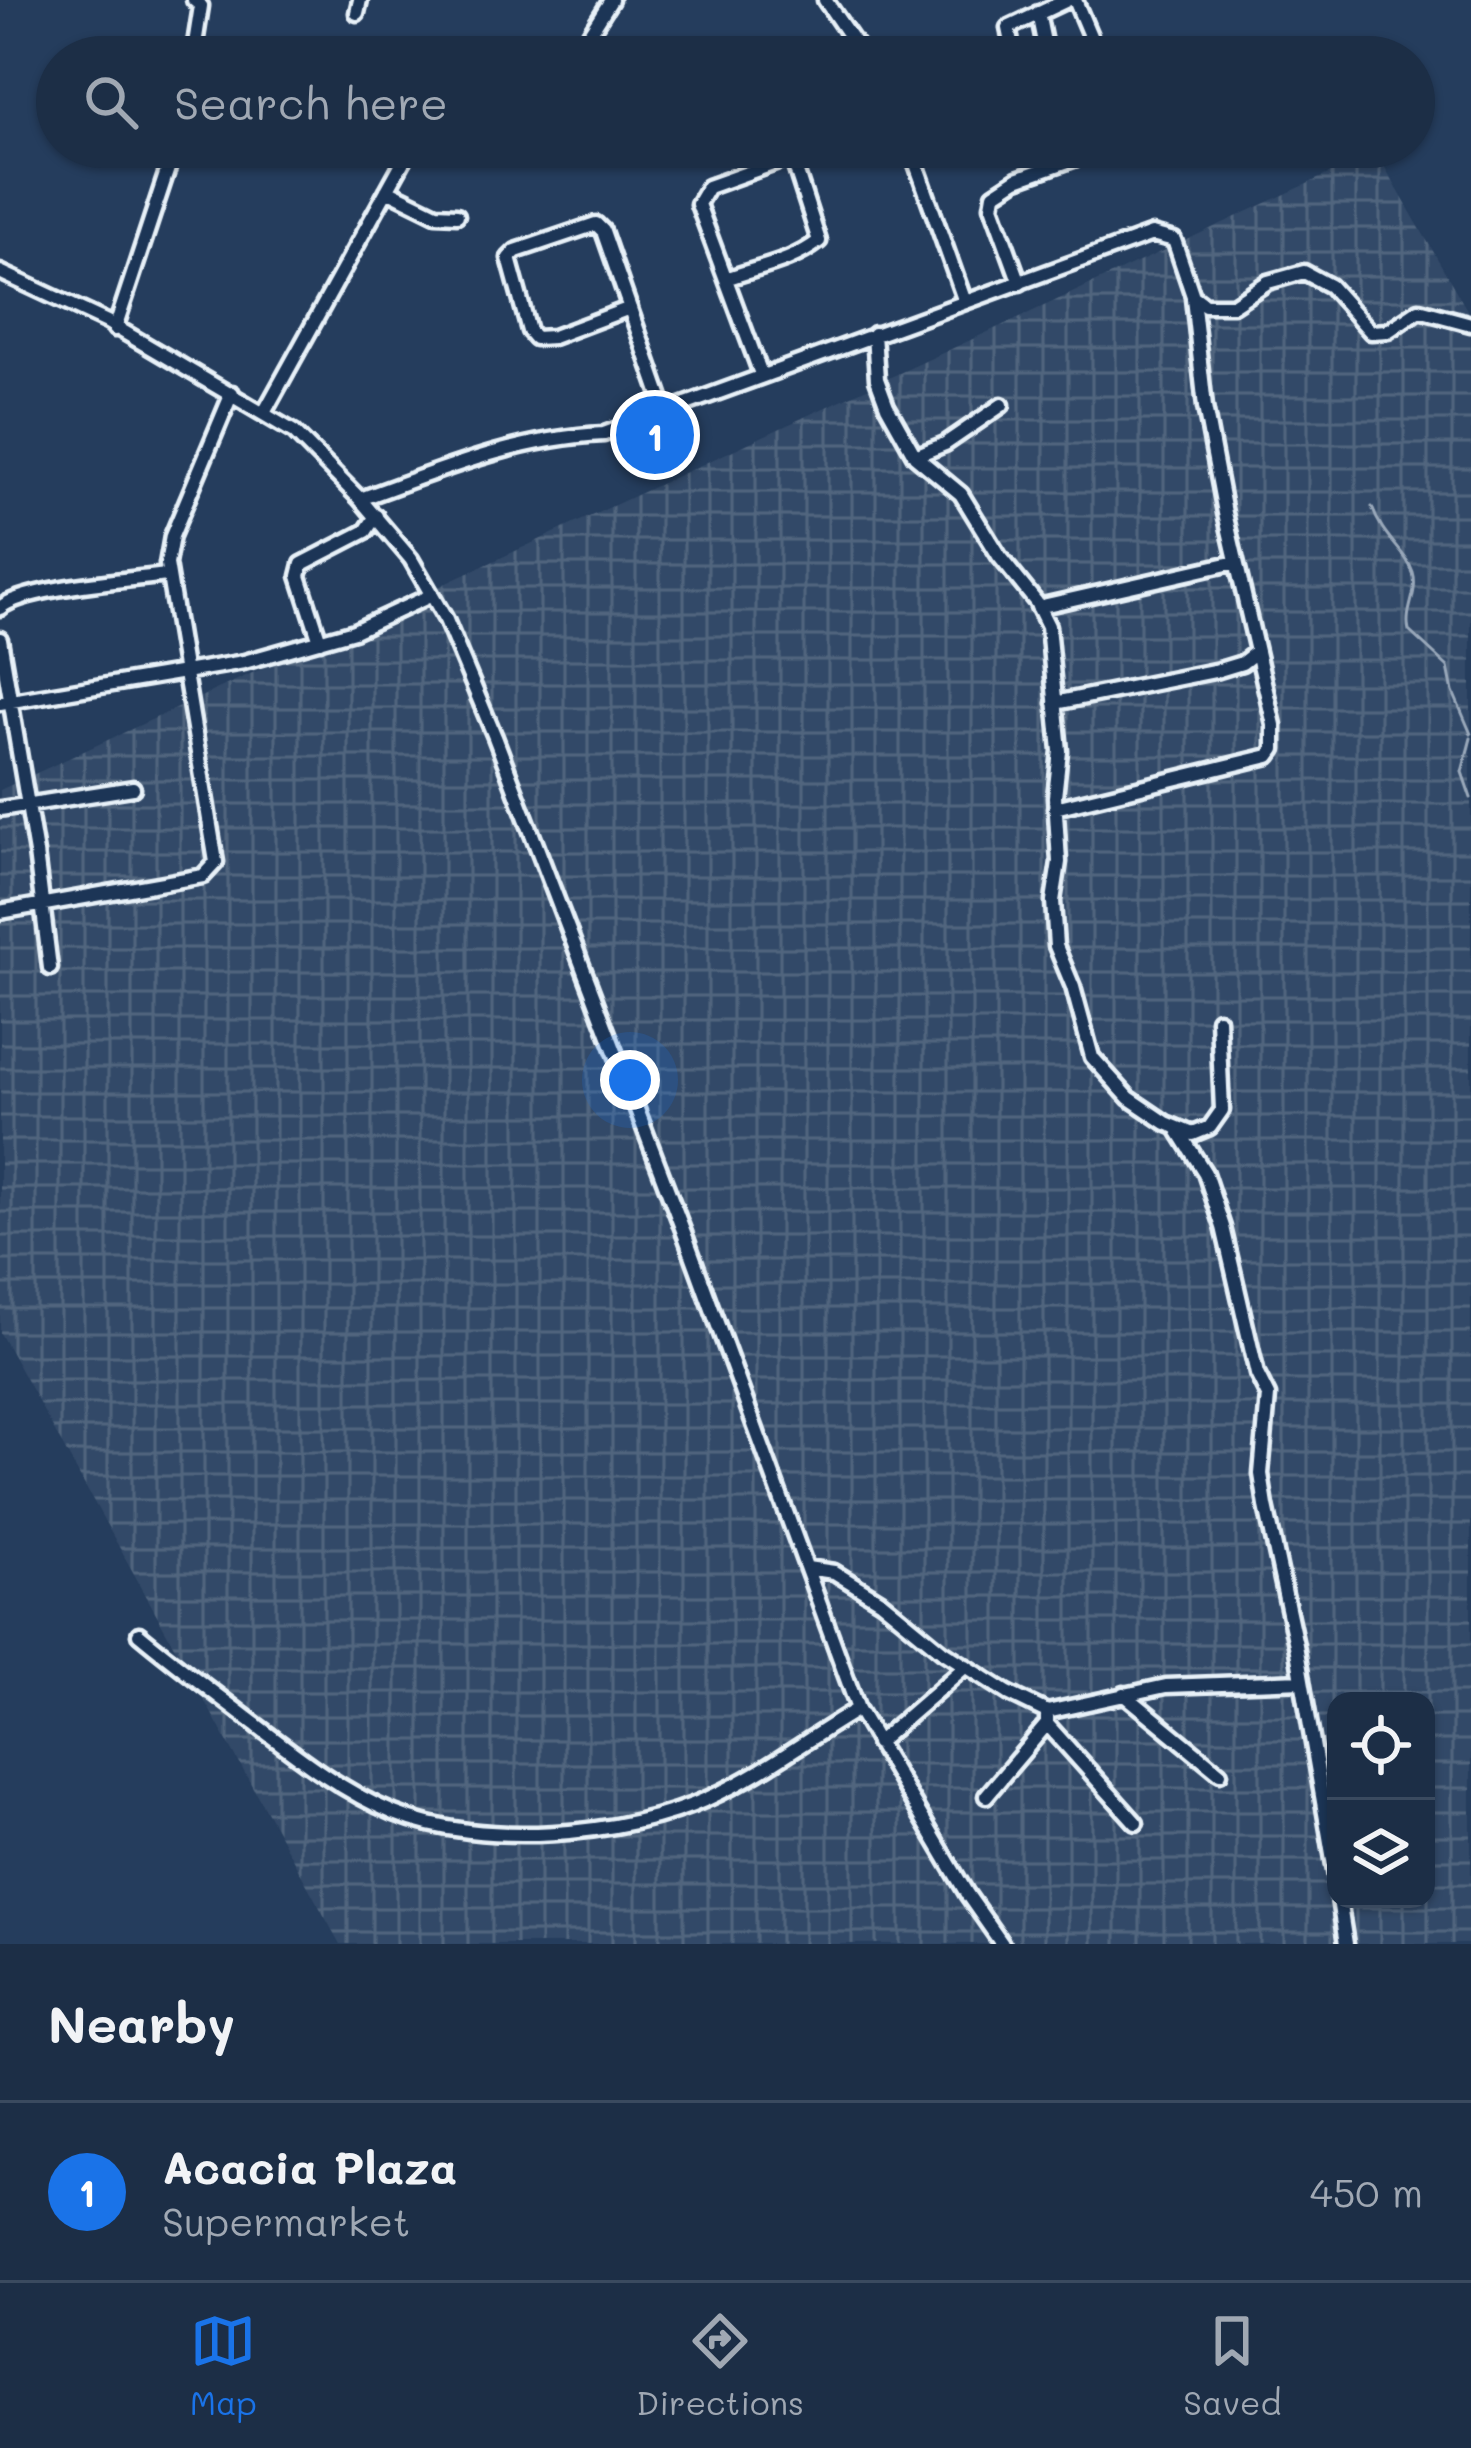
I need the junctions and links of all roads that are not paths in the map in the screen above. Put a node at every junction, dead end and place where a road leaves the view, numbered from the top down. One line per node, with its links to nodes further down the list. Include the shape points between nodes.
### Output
1 (194, 0): 6 (street, via 201,6)
2 (825, 0): 8 (street)
3 (1071, 0): 5 (street); 11 (street)
4 (612, 4): 7 (street)
5 (1038, 13): 9 (street, via 1008,28); 10 (street)
6 (198, 36)
7 (590, 36)
8 (850, 36)
9 (1010, 36)
10 (1043, 36)
11 (1089, 36)
12 (168, 168): 27 (street)
13 (400, 168): 18 (street)
14 (764, 168): 21 (street, via 709,188 698,205)
15 (795, 168): 21 (street, via 819,241 777,265)
16 (917, 168): 24 (street)
17 (1048, 168): 22 (street, via 994,194)
18 (387, 190): 19 (street, via 436,214); 32 (street)
19 (457, 215)
20 (0, 272): 27 (street)
21 (726, 279): 29 (street)
22 (1020, 283): 23 (street, via 1160,234 1178,247); 24 (street)
23 (1193, 296): 26 (street, via 1204,305 1233,305 1304,272 1330,286 1371,332 1388,331 1419,310); 37 (street)
24 (965, 302): 28 (street)
25 (630, 308): 25 (street, via 596,224 509,257 535,338); 33 (street)
26 (1471, 324)
27 (115, 329): 30 (street)
28 (874, 334): 29 (street); 34 (street, via 887,406)
29 (761, 374): 33 (street)
30 (232, 393): 32 (street); 38 (street, via 172,536)
31 (1001, 405): 34 (street)
32 (265, 412): 35 (street)
33 (666, 412): 35 (street, via 604,434 497,450)
34 (915, 455): 40 (street, via 961,494)
35 (360, 499): 36 (street)
36 (376, 516): 39 (street); 43 (street, via 366,531 302,564)
37 (1236, 562): 40 (street); 44 (street)
38 (167, 575): 41 (street, via 17,598); 45 (street)
39 (432, 596): 43 (street); 57 (street, via 495,737)
40 (1038, 607): 47 (street, via 1048,626)
41 (0, 608)
42 (0, 639): 46 (street)
43 (320, 640): 45 (street)
44 (1256, 652): 47 (street, via 1219,670); 50 (street, via 1274,725 1269,756)
45 (183, 672): 46 (street); 52 (street, via 216,850 212,870)
46 (5, 702): 49 (street)
47 (1055, 703): 50 (street)
48 (133, 788): 49 (street)
49 (28, 805): 51 (street); 52 (street)
50 (1055, 808): 56 (street, via 1056,946 1092,1057 1129,1098)
51 (0, 809)
52 (44, 905): 53 (street); 54 (street)
53 (0, 912)
54 (50, 968)
55 (1218, 1019): 56 (street, via 1222,1110 1210,1127)
56 (1178, 1130): 60 (street, via 1205,1173 1268,1396 1261,1474)
57 (807, 1568): 59 (street, via 834,1572 880,1600); 62 (street)
58 (139, 1634): 62 (street, via 340,1784 403,1816 487,1834 580,1831 670,1814 784,1760)
59 (965, 1666): 63 (street); 64 (street)
60 (1302, 1681): 61 (street); 68 (street)
61 (1124, 1694): 63 (street); 65 (street)
62 (858, 1709): 64 (street)
63 (1047, 1718): 66 (street); 67 (street)
64 (877, 1743): 70 (street)
65 (1220, 1773)
66 (986, 1796)
67 (1136, 1823)
68 (1327, 1825)
69 (1341, 1908): 71 (street)
70 (1002, 1944)
71 (1346, 1944)

